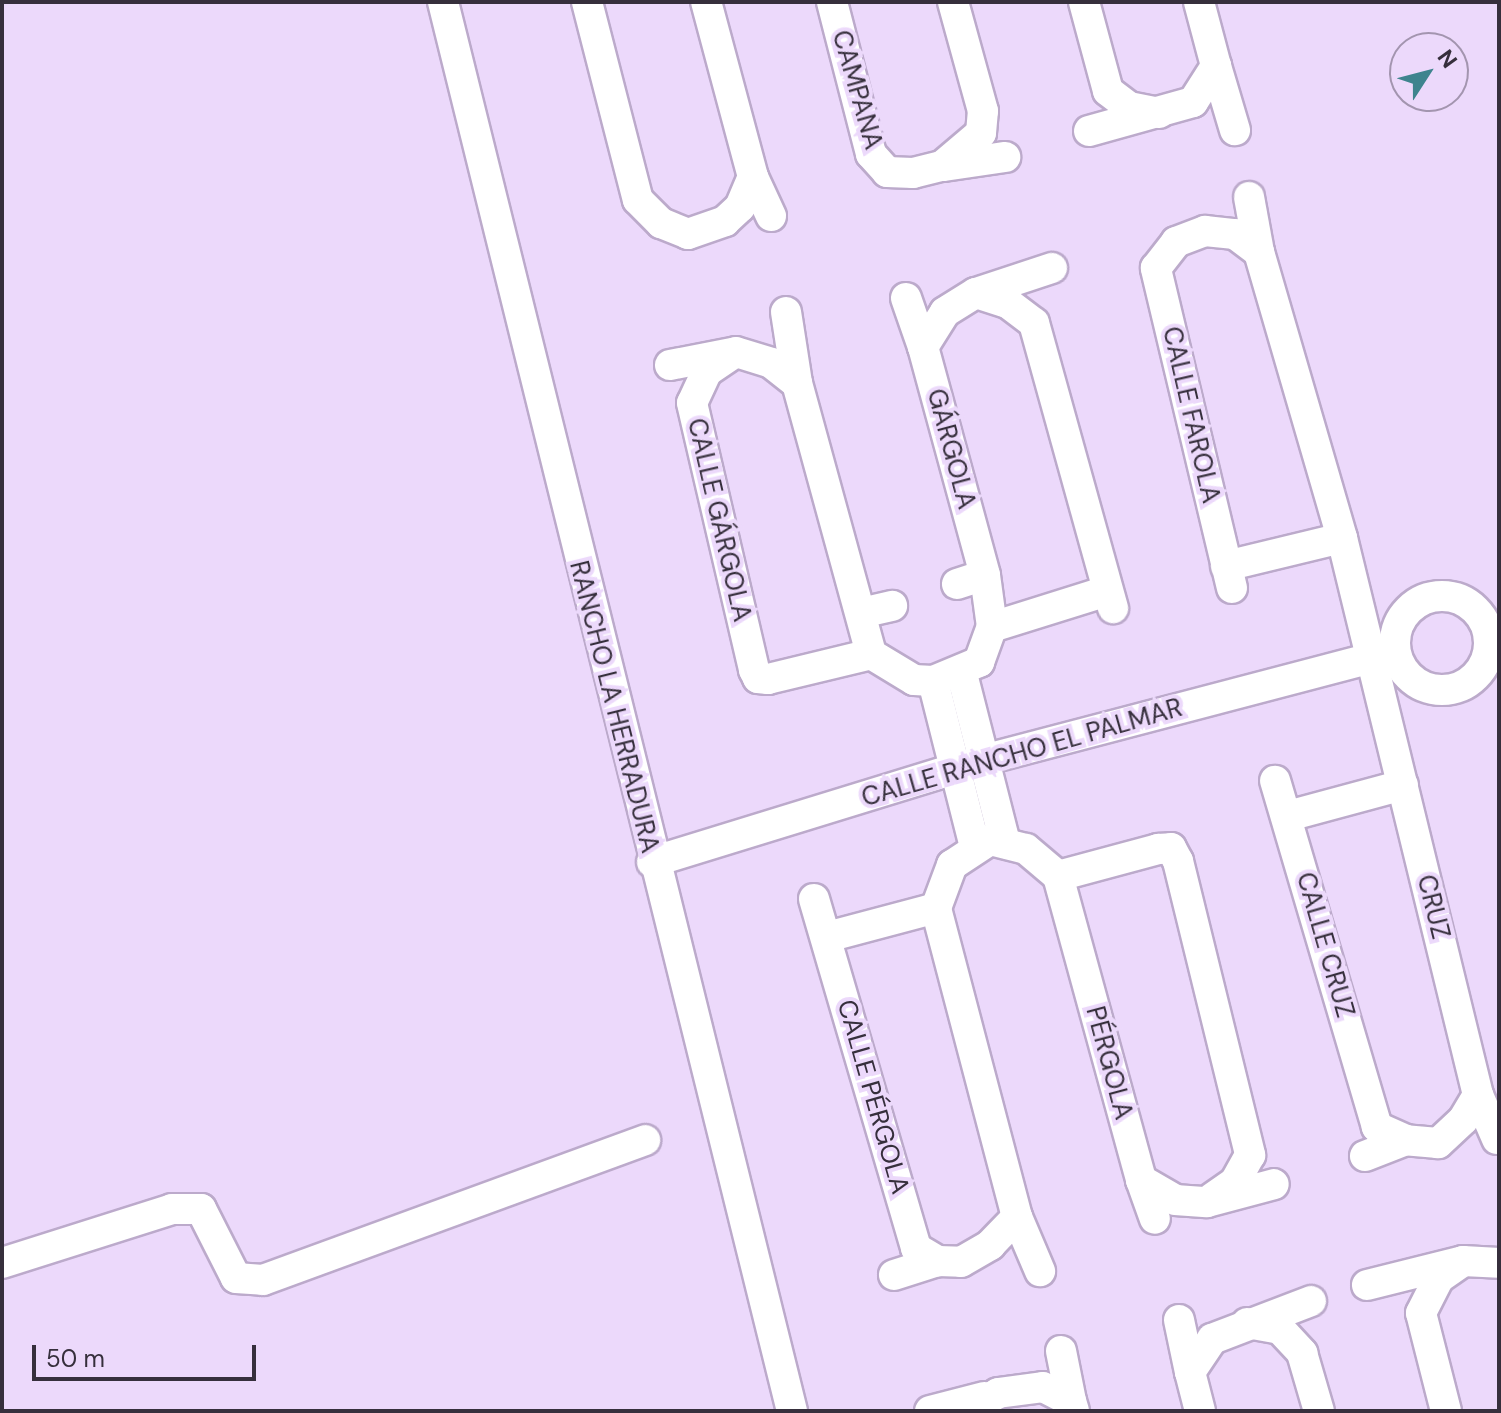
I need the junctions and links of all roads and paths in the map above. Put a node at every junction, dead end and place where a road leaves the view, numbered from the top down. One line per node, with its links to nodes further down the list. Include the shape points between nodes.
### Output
1 (443, 2): 39 (street, RANCHO LA HERRADURA)
2 (587, 2): 14 (street, via 638,200 661,223 688,234 725,221 740,207)
3 (706, 2): 14 (street)
4 (832, 2): 13 (street, CAMPANA, via 871,154 887,172)
5 (953, 2): 13 (street, via 983,111 981,133)
6 (1084, 2): 9 (street, via 1108,91 1129,107)
7 (1199, 2): 8 (street)
8 (1216, 66): 9 (street, via 1193,102); 10 (street)
9 (1161, 114): 11 (street)
10 (1235, 130)
11 (1089, 131)
12 (1005, 157): 13 (street)
13 (942, 166)
14 (753, 177): 16 (street)
15 (1249, 197): 17 (street)
16 (771, 216)
17 (1259, 252): 26 (street, via 1270,331); 26 (street, CALLE FAROLA, via 1235,234 1205,231 1176,242 1156,268 1187,352 1229,577)
18 (1052, 268): 19 (street)
19 (976, 293): 22 (street, via 945,312); 29 (street, via 1009,304 1034,323 1110,600)
20 (906, 298): 22 (street, GÁRGOLA)
21 (786, 312): 25 (street)
22 (923, 347): 29 (street, GÁRGOLA, via 971,580)
23 (736, 352): 24 (street); 25 (street, via 771,363); 30 (street, CALLE GÁRGOLA, via 707,371 692,403 758,678)
24 (670, 365)
25 (797, 383): 28 (street)
26 (1342, 538): 31 (street)
27 (892, 606): 28 (street)
28 (861, 613): 30 (street)
29 (992, 627): 32 (street, via 979,662)
30 (871, 654): 32 (street, via 914,680)
31 (1384, 655): 33 (street, CALLE RANCHO EL PALMAR); 36 (street, CRUZ)
32 (947, 675): 33 (street); 34 (street)
33 (987, 759): 34 (street, CALLE RANCHO EL PALMAR); 38 (street)
34 (955, 768): 38 (street); 39 (street, CALLE RANCHO EL PALMAR)
35 (1275, 781): 37 (street, CALLE CRUZ)
36 (1403, 785): 37 (street); 44 (street, CRUZ)
37 (1288, 816): 47 (street, CALLE CRUZ, via 1377,1127)
38 (990, 843): 40 (street, via 1026,849); 42 (street, via 952,865)
39 (652, 862): 68 (street, RANCHO LA HERRADURA)
40 (1058, 876): 49 (street, PÉRGOLA); 51 (street, via 1171,848 1250,1155 1235,1182)
41 (814, 899): 43 (street, CALLE PÉRGOLA)
42 (936, 908): 43 (street); 52 (street)
43 (827, 937): 54 (street, CALLE PÉRGOLA, via 916,1248)
44 (1478, 1095): 45 (street, CRUZ); 47 (street, CALLE CRUZ, via 1463,1120 1438,1143)
45 (1497, 1139)
46 (645, 1140): 56 (street, via 263,1280 236,1278 201,1209 172,1209)
47 (1406, 1140): 48 (street)
48 (1365, 1156)
49 (1141, 1180): 51 (street, via 1175,1200); 53 (street, PÉRGOLA)
50 (1274, 1184): 51 (street)
51 (1207, 1202)
52 (1017, 1217): 54 (street, via 990,1245 961,1262); 58 (street)
53 (1155, 1219)
54 (938, 1261): 59 (street)
55 (1463, 1261): 57 (street); 60 (street); 73 (street, via 1439,1278 1421,1313)
56 (2, 1263)
57 (1499, 1263)
58 (1040, 1271)
59 (894, 1275)
60 (1367, 1285)
61 (1311, 1301): 63 (street)
62 (1179, 1320): 65 (street)
63 (1247, 1323): 65 (street, via 1212,1339); 72 (street, via 1280,1329 1302,1353)
64 (1061, 1351): 67 (street)
65 (1190, 1372): 71 (street)
66 (998, 1393): 67 (street, via 1043,1387); 69 (street); 70 (street)
67 (1072, 1406)
68 (792, 1411)
69 (930, 1411)
70 (966, 1411)
71 (1200, 1411)
72 (1319, 1411)
73 (1446, 1411)

